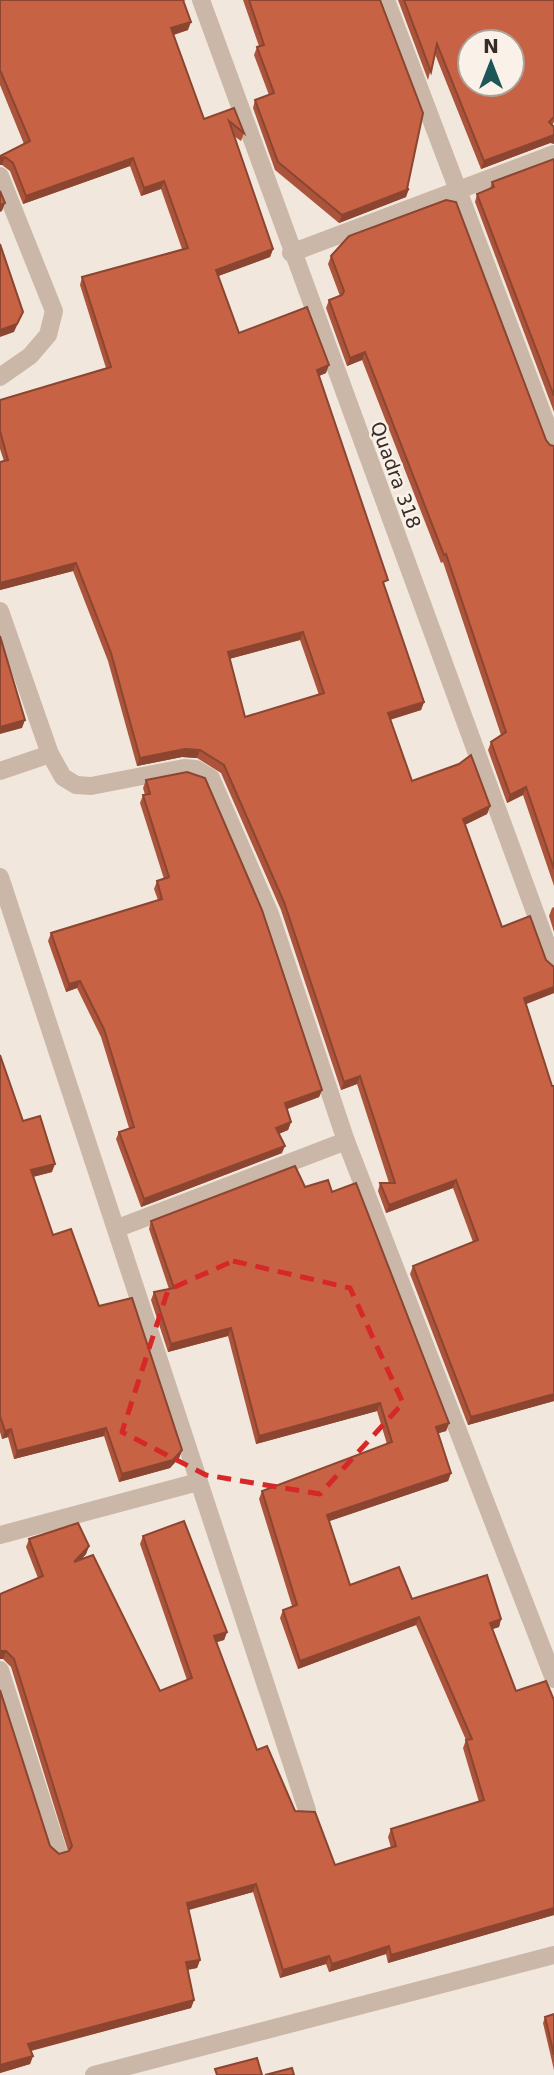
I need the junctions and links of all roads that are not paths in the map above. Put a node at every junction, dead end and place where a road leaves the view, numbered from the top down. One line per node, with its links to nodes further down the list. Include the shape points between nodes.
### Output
1 (201, 0): 6 (street, Quadra 318)
2 (386, 0): 5 (street)
3 (554, 153): 5 (street)
4 (0, 176): 7 (street, via 54,311 48,335 30,356)
5 (459, 188): 6 (street); 8 (street)
6 (291, 253): 13 (street, Quadra 318)
7 (0, 377)
8 (554, 444)
9 (0, 611): 10 (street)
10 (50, 754): 11 (street); 14 (street, via 63,777 76,785 184,768 211,778 270,914)
11 (0, 771)
12 (0, 877): 15 (street)
13 (554, 964)
14 (346, 1141): 15 (street); 19 (street)
15 (118, 1228): 16 (street)
16 (198, 1482): 17 (street); 20 (street)
17 (0, 1535)
18 (0, 1670): 21 (street)
19 (554, 1679)
20 (307, 1811)
21 (58, 1851)
22 (554, 1955): 23 (street)
23 (94, 2075)

